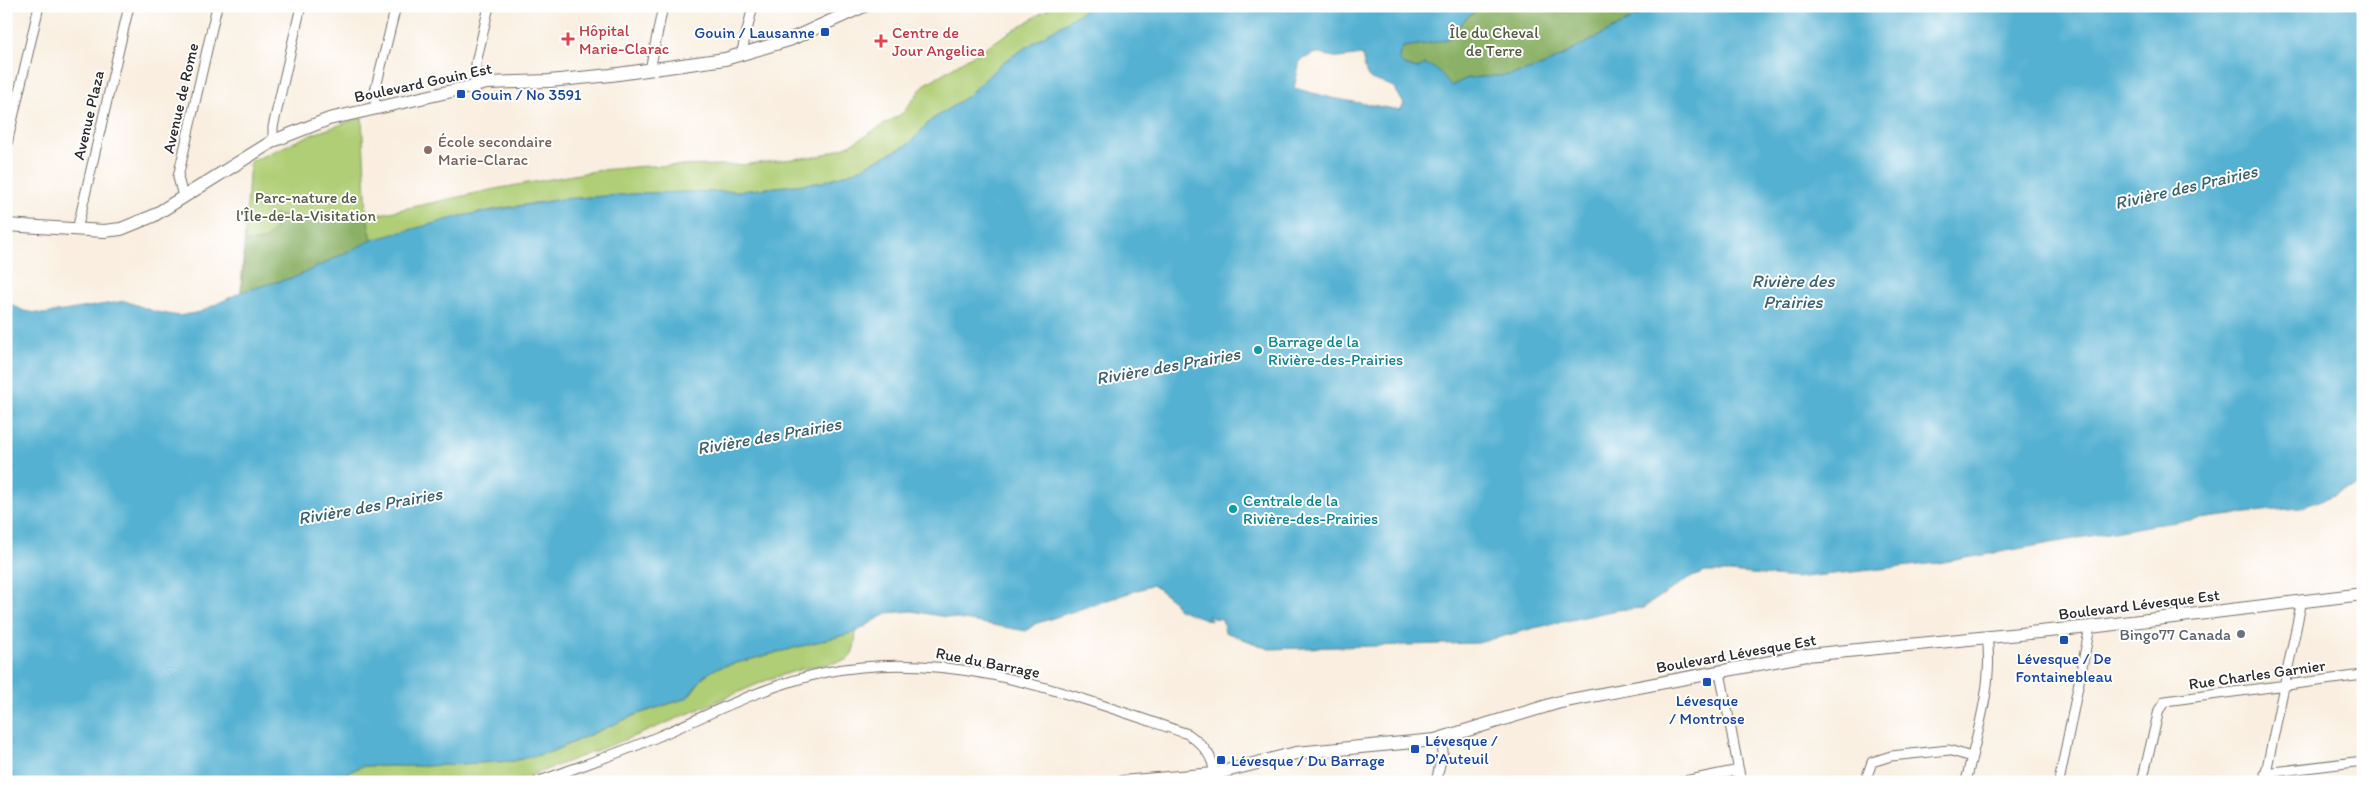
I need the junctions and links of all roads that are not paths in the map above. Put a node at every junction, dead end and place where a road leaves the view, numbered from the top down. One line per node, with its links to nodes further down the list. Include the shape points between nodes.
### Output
1 (39, 6): 16 (street)
2 (129, 6): 19 (street, Avenue Plaza)
3 (217, 6): 17 (street, Avenue de Rome, via 178,177)
4 (301, 6): 15 (street, via 273,127)
5 (396, 6): 14 (street, via 374,96)
6 (490, 6): 13 (street, via 476,63)
7 (663, 6): 12 (street)
8 (753, 6): 11 (street)
9 (864, 6): 10 (street, Boulevard Gouin Est)
10 (842, 12): 11 (street, Boulevard Gouin Est, via 789,40)
11 (741, 55): 12 (street, Boulevard Gouin Est)
12 (650, 70): 13 (street, Boulevard Gouin Est, via 549,81)
13 (477, 84): 14 (street, Boulevard Gouin Est)
14 (376, 107): 15 (street, Boulevard Gouin Est, via 313,124)
15 (273, 141): 17 (street, Boulevard Gouin Est)
16 (6, 148)
17 (183, 197): 19 (street, Boulevard Gouin Est, via 153,216 121,230)
18 (6, 225): 19 (street, Boulevard Gouin Est)
19 (77, 230)
20 (2363, 594): 21 (street, Boulevard Lévesque Est)
21 (2302, 600): 22 (street, Boulevard Lévesque Est); 26 (street)
22 (2090, 627): 23 (street, Boulevard Lévesque Est); 40 (street)
23 (1987, 637): 24 (street, Boulevard Lévesque Est, via 1807,655); 28 (street, via 1990,660 1986,693)
24 (1720, 672): 27 (street, Boulevard Lévesque Est, via 1560,702); 30 (street)
25 (2363, 675): 26 (street, Rue Charles Garnier)
26 (2284, 686): 32 (street); 41 (street, Rue Charles Garnier, via 2165,701 2159,710)
27 (1441, 739): 31 (street, Boulevard Lévesque Est, via 1296,753); 35 (street, via 1443,751)
28 (1971, 757): 38 (street, via 1949,750 1891,756 1872,762); 39 (street)
29 (2363, 761): 32 (street)
30 (1739, 770): 36 (street); 37 (street)
31 (1214, 778): 33 (street, Rue du Barrage, via 1209,754 1188,734 1053,690 992,674 946,666 904,664 826,672 765,690 635,746); 34 (street, Boulevard Lévesque Est)
32 (2264, 778)
33 (536, 782)
34 (1122, 782)
35 (1436, 782)
36 (1680, 782)
37 (1741, 782)
38 (1865, 782)
39 (1966, 782)
40 (2059, 782)
41 (2142, 782)

